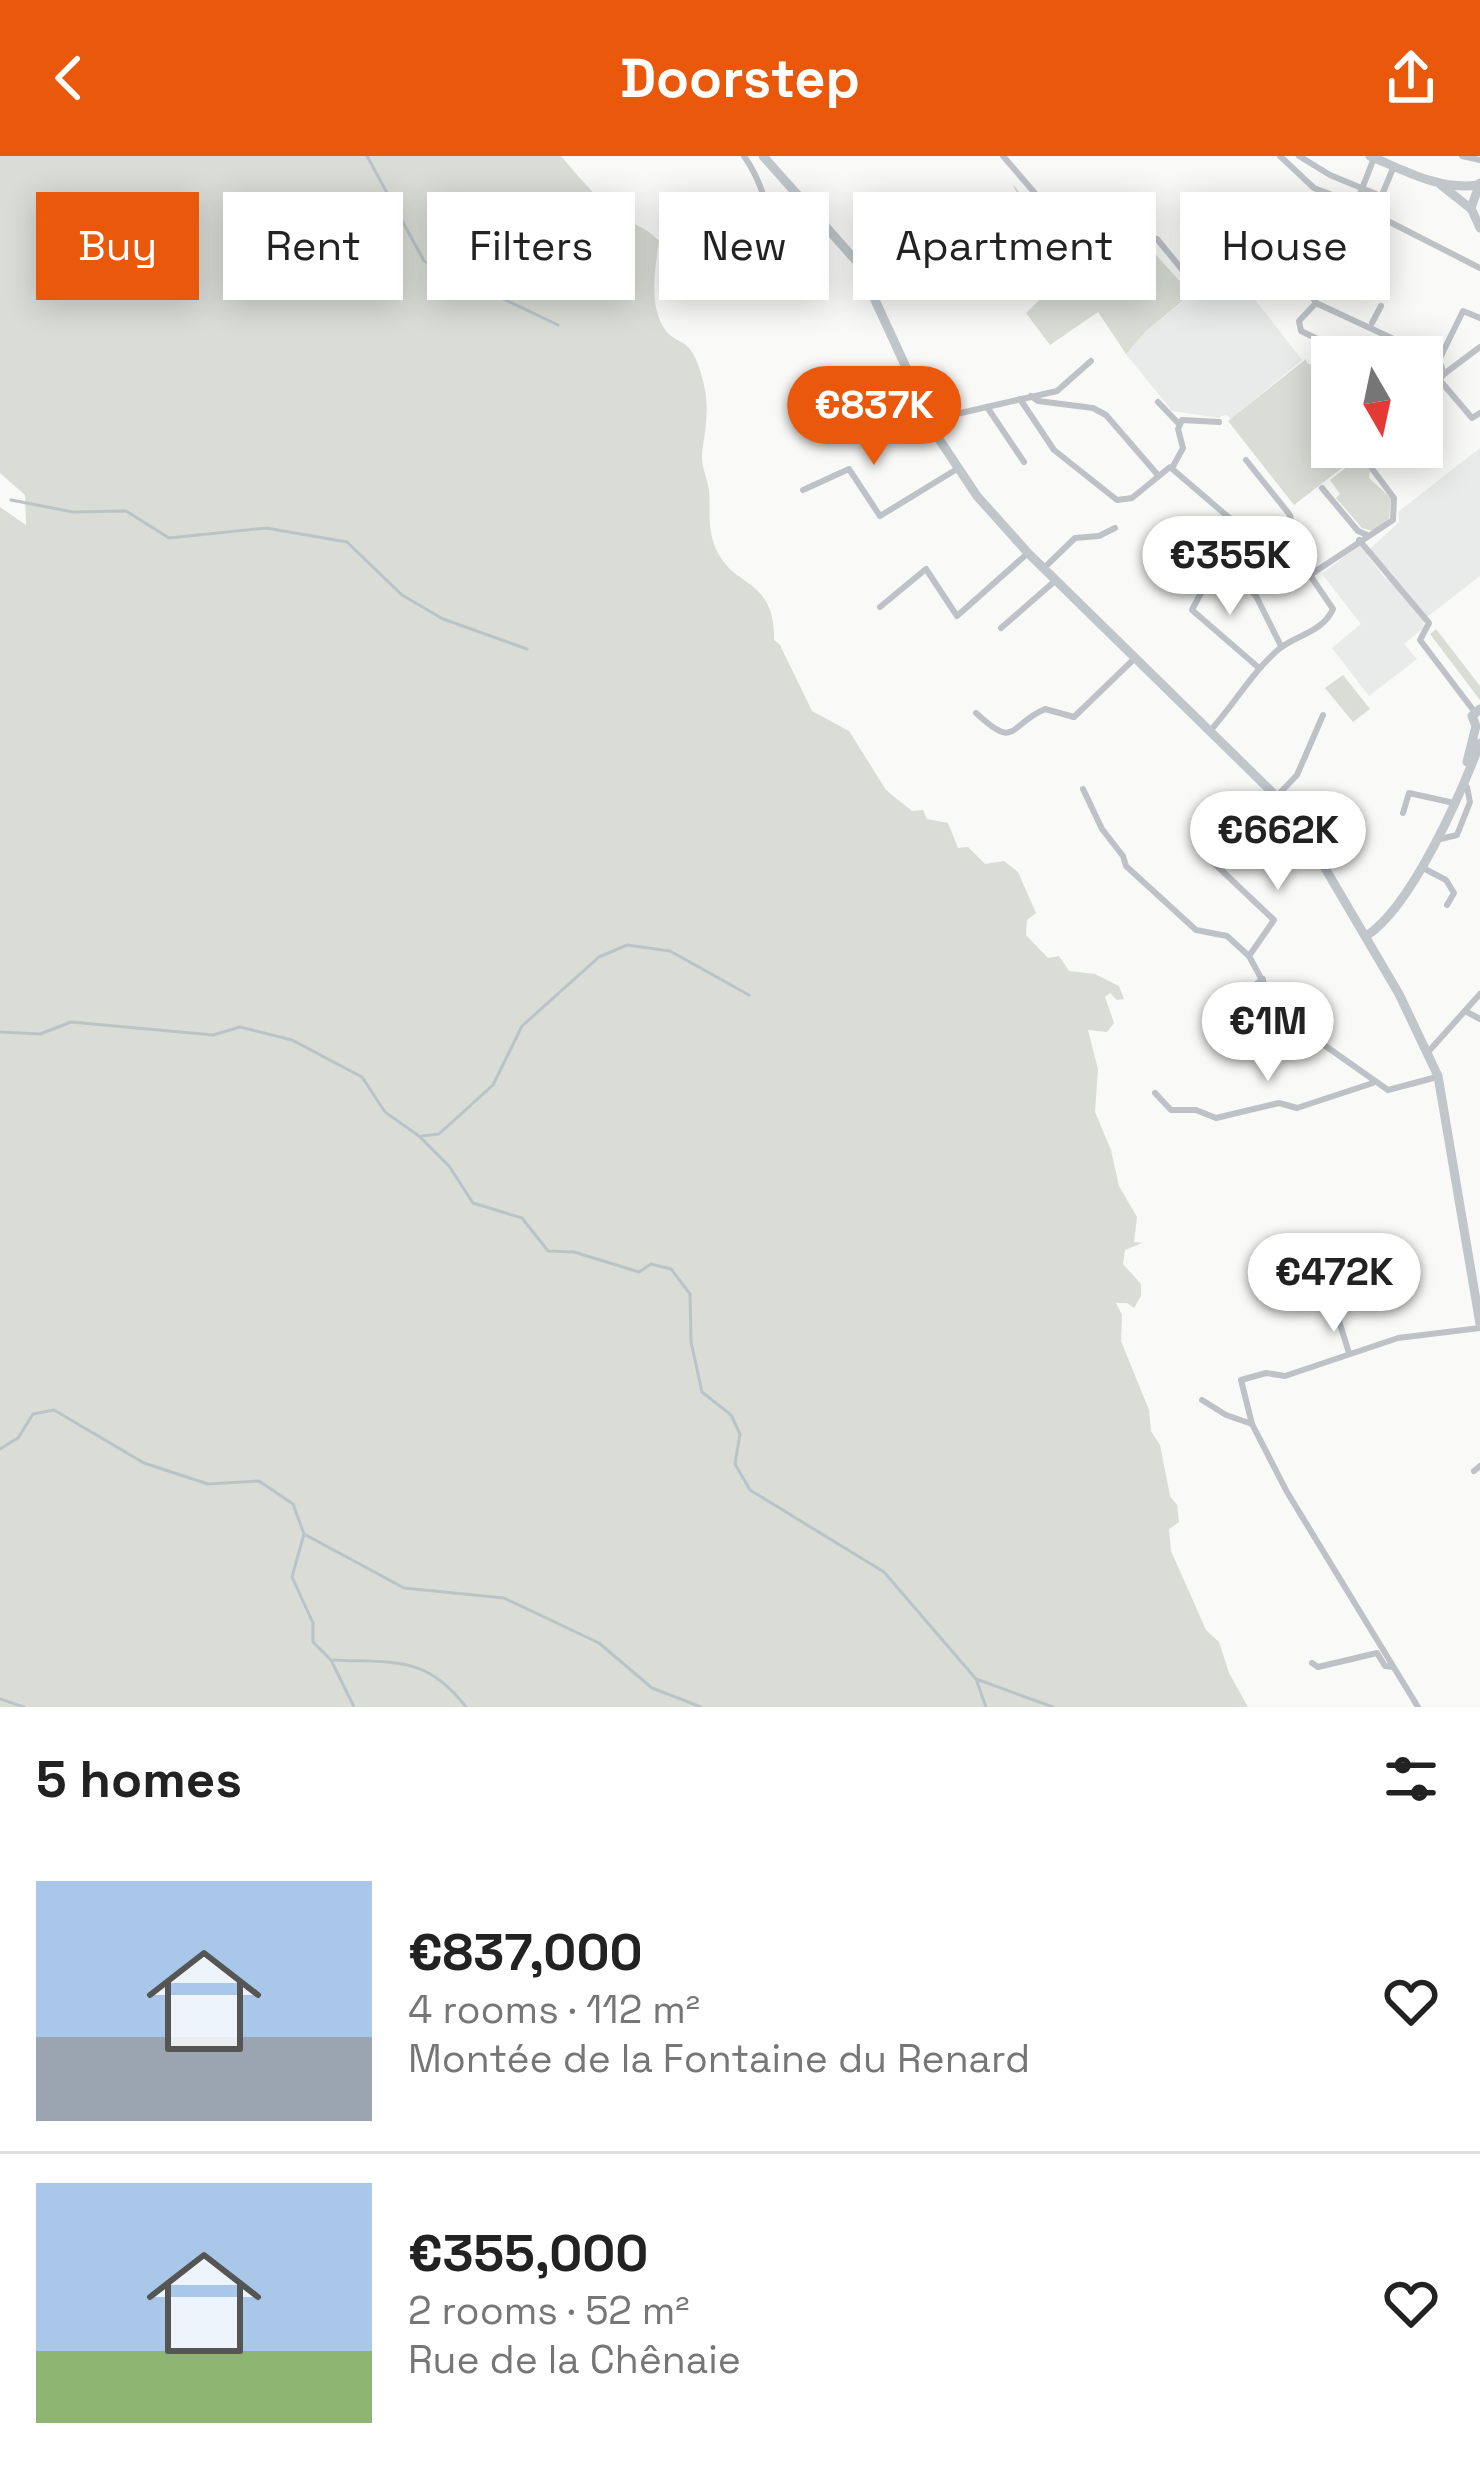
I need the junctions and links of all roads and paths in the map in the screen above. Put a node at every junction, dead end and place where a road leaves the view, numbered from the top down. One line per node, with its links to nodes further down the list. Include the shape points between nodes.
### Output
1 (744, 156): 13 (street)
2 (763, 156): 43 (street, via 858,263)
3 (1003, 156): 21 (street, via 1041,204 1066,221 1108,236 1148,235)
4 (1280, 156): 14 (street)
5 (1299, 156): 12 (street)
6 (1462, 156): 8 (street)
7 (1372, 157): 9 (street); 12 (street)
8 (1480, 160)
9 (1394, 166): 10 (street); 17 (street)
10 (1436, 182): 11 (street); 18 (street)
11 (1479, 184): 18 (street)
12 (1363, 189): 15 (street); 16 (street)
13 (762, 192)
14 (1324, 192)
15 (1362, 192)
16 (1371, 192)
17 (1383, 192)
18 (1471, 208): 20 (street)
19 (1390, 222): 22 (street)
20 (1480, 228)
21 (1180, 267): 21 (street, via 1192,279 1213,260 1203,250)
22 (1480, 268)
23 (1314, 300): 24 (street)
24 (1316, 303): 28 (street); 29 (street, via 1299,321)
25 (1381, 305): 28 (street)
26 (1480, 307): 27 (street)
27 (1478, 317): 32 (street, via 1463,311)
28 (1371, 326): 30 (street)
29 (1311, 336)
30 (1391, 336)
31 (1480, 347): 34 (street)
32 (1443, 352)
33 (1091, 361): 36 (street, via 1057,391)
34 (1443, 376)
35 (1443, 378): 40 (street)
36 (1031, 396): 37 (street); 49 (street, via 1106,415)
37 (1019, 399): 39 (street); 49 (street, via 1054,450 1117,500 1132,498)
38 (1159, 402): 42 (street)
39 (987, 407): 43 (street); 45 (street)
40 (1476, 416)
41 (1220, 422): 42 (street)
42 (1179, 424): 46 (street, via 1184,448)
43 (932, 425): 48 (street)
44 (1246, 460): 57 (street, via 1290,515 1291,544)
45 (1024, 462)
46 (1172, 468): 49 (street); 55 (street, via 1233,521)
47 (1372, 468): 53 (street, via 1395,509 1393,520)
48 (957, 469): 51 (street, via 880,516 849,470); 54 (street)
49 (1157, 474)
50 (1322, 488): 53 (street)
51 (803, 490)
52 (1115, 528): 56 (street, via 1075,538)
53 (1363, 538): 57 (street); 64 (street, via 1429,623 1420,640)
54 (1028, 554): 56 (street); 59 (street, via 957,616 926,568)
55 (1225, 563): 61 (street, via 1256,596); 63 (street, via 1192,610)
56 (1043, 568): 58 (street)
57 (1310, 575): 61 (street, via 1329,598 1331,616)
58 (1056, 580): 60 (street); 62 (street)
59 (880, 607)
60 (1001, 628)
61 (1281, 646): 63 (street)
62 (1134, 658): 65 (street, via 1074,717 1045,709 1007,734); 68 (street)
63 (1258, 668): 68 (street)
64 (1477, 710): 67 (street)
65 (976, 713)
66 (1322, 716): 72 (street, via 1297,775)
67 (1478, 726): 70 (street)
68 (1209, 732): 72 (street)
69 (1480, 743): 70 (street)
70 (1462, 785): 73 (street); 75 (street, via 1470,802 1456,835)
71 (1083, 789): 80 (street, via 1126,866 1196,930 1227,936)
72 (1276, 797): 79 (street)
73 (1454, 803): 74 (street, via 1408,794); 75 (street)
74 (1403, 813)
75 (1436, 840): 77 (street)
76 (1198, 848): 80 (street, via 1274,920)
77 (1420, 866): 78 (street, via 1446,880 1454,893); 79 (street)
78 (1447, 905)
79 (1366, 937): 86 (street)
80 (1250, 956): 81 (street)
81 (1263, 979): 83 (street); 88 (street, via 1297,1026)
82 (1480, 994): 84 (street)
83 (1224, 1009)
84 (1465, 1011): 85 (street); 86 (street)
85 (1480, 1018)
86 (1429, 1051): 87 (street)
87 (1438, 1076): 88 (street, via 1388,1090); 91 (street)
88 (1372, 1083): 89 (street, via 1297,1108 1279,1103 1216,1118 1171,1110)
89 (1155, 1093)
90 (1322, 1266): 92 (street)
91 (1480, 1326): 92 (street)
92 (1349, 1353): 94 (street, via 1285,1376 1241,1380)
93 (1202, 1400): 94 (street)
94 (1252, 1424): 96 (street)
95 (1312, 1663): 96 (street, via 1377,1653)
96 (1393, 1667): 97 (street)
97 (1418, 1707)

